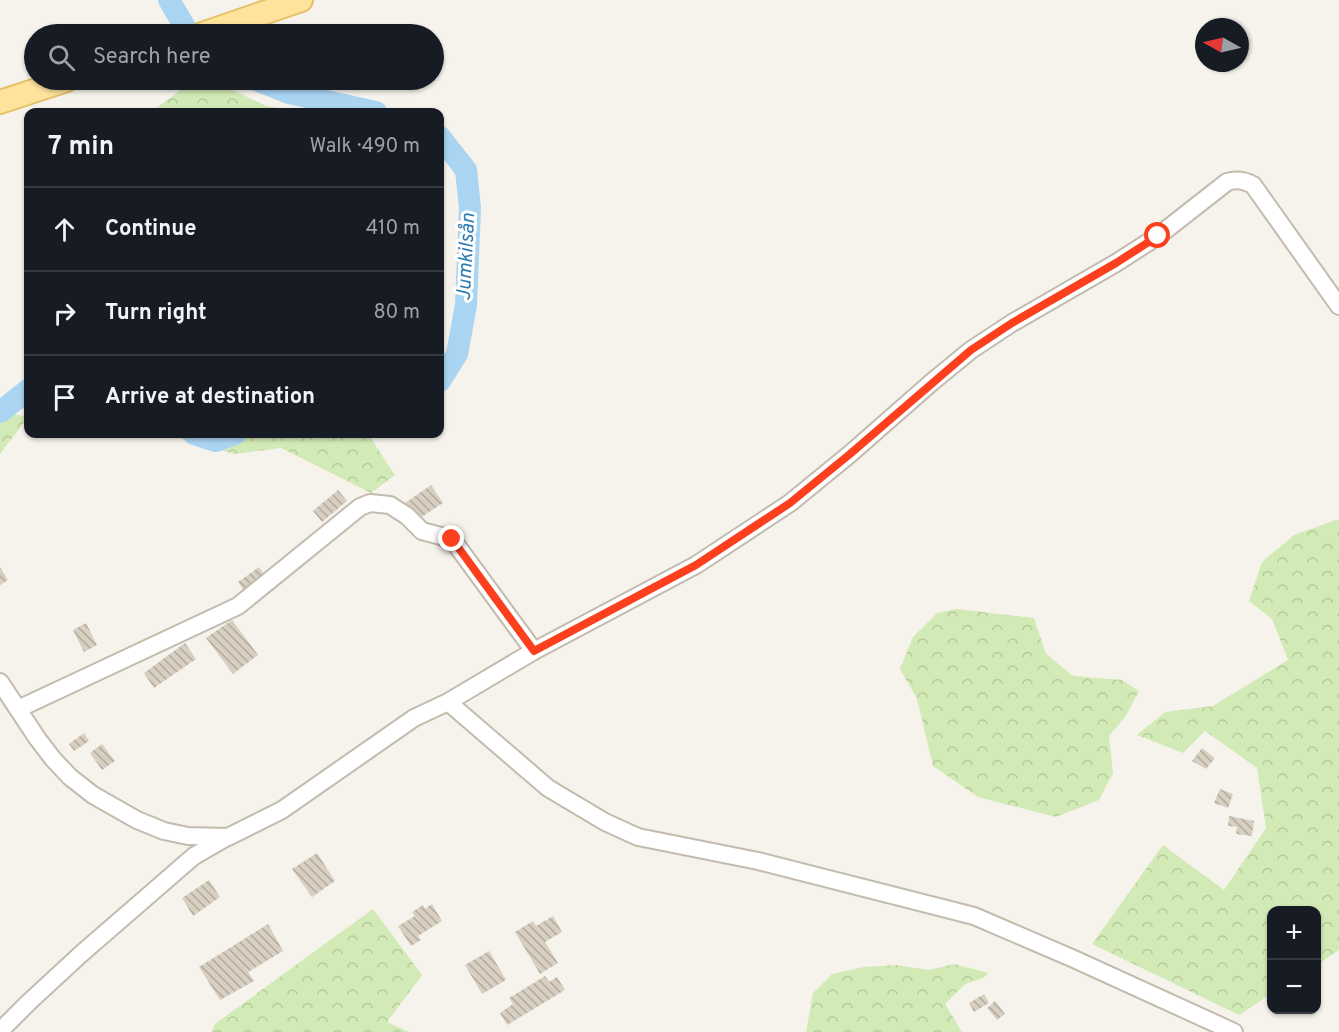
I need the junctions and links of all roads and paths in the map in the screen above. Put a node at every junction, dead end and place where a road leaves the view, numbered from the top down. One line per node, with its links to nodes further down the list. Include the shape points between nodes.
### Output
1 (301, 0): 2 (main road)
2 (233, 24)
3 (37, 90): 4 (main road)
4 (0, 102)
5 (1339, 306): 6 (street, via 1253,185 1246,181 1227,182 1141,247 971,350 790,503 696,565)
6 (534, 651): 8 (street); 9 (street, via 452,539 422,531 390,504 370,503 238,606)
7 (0, 682): 9 (street)
8 (448, 702): 10 (street, via 414,718 282,810); 12 (street, via 548,788 638,837 758,861 974,916)
9 (18, 709): 10 (street, via 70,777 111,807 165,831)
10 (228, 837): 11 (street, via 194,856)
11 (0, 1031)
12 (1234, 1032)

